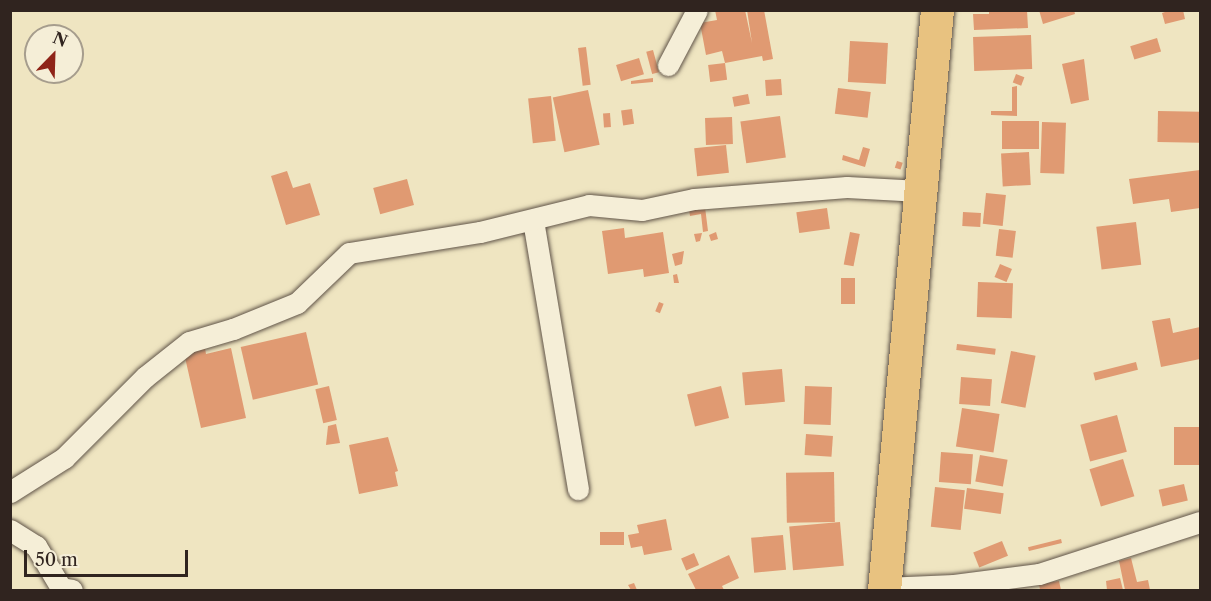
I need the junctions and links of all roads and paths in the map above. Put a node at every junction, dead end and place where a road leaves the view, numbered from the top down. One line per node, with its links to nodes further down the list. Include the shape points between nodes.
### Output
1 (697, 10): 3 (street)
2 (937, 10): 4 (highway)
3 (668, 65)
4 (920, 190): 5 (street, via 847,187 694,199 642,210 589,205); 10 (highway)
5 (533, 220): 6 (street); 7 (street, via 349,253 297,303 189,342 145,377 64,458)
6 (578, 489)
7 (10, 492)
8 (1200, 522): 10 (street, via 1039,574)
9 (10, 530): 11 (street, via 36,546 61,588)
10 (884, 589)
11 (72, 591)

